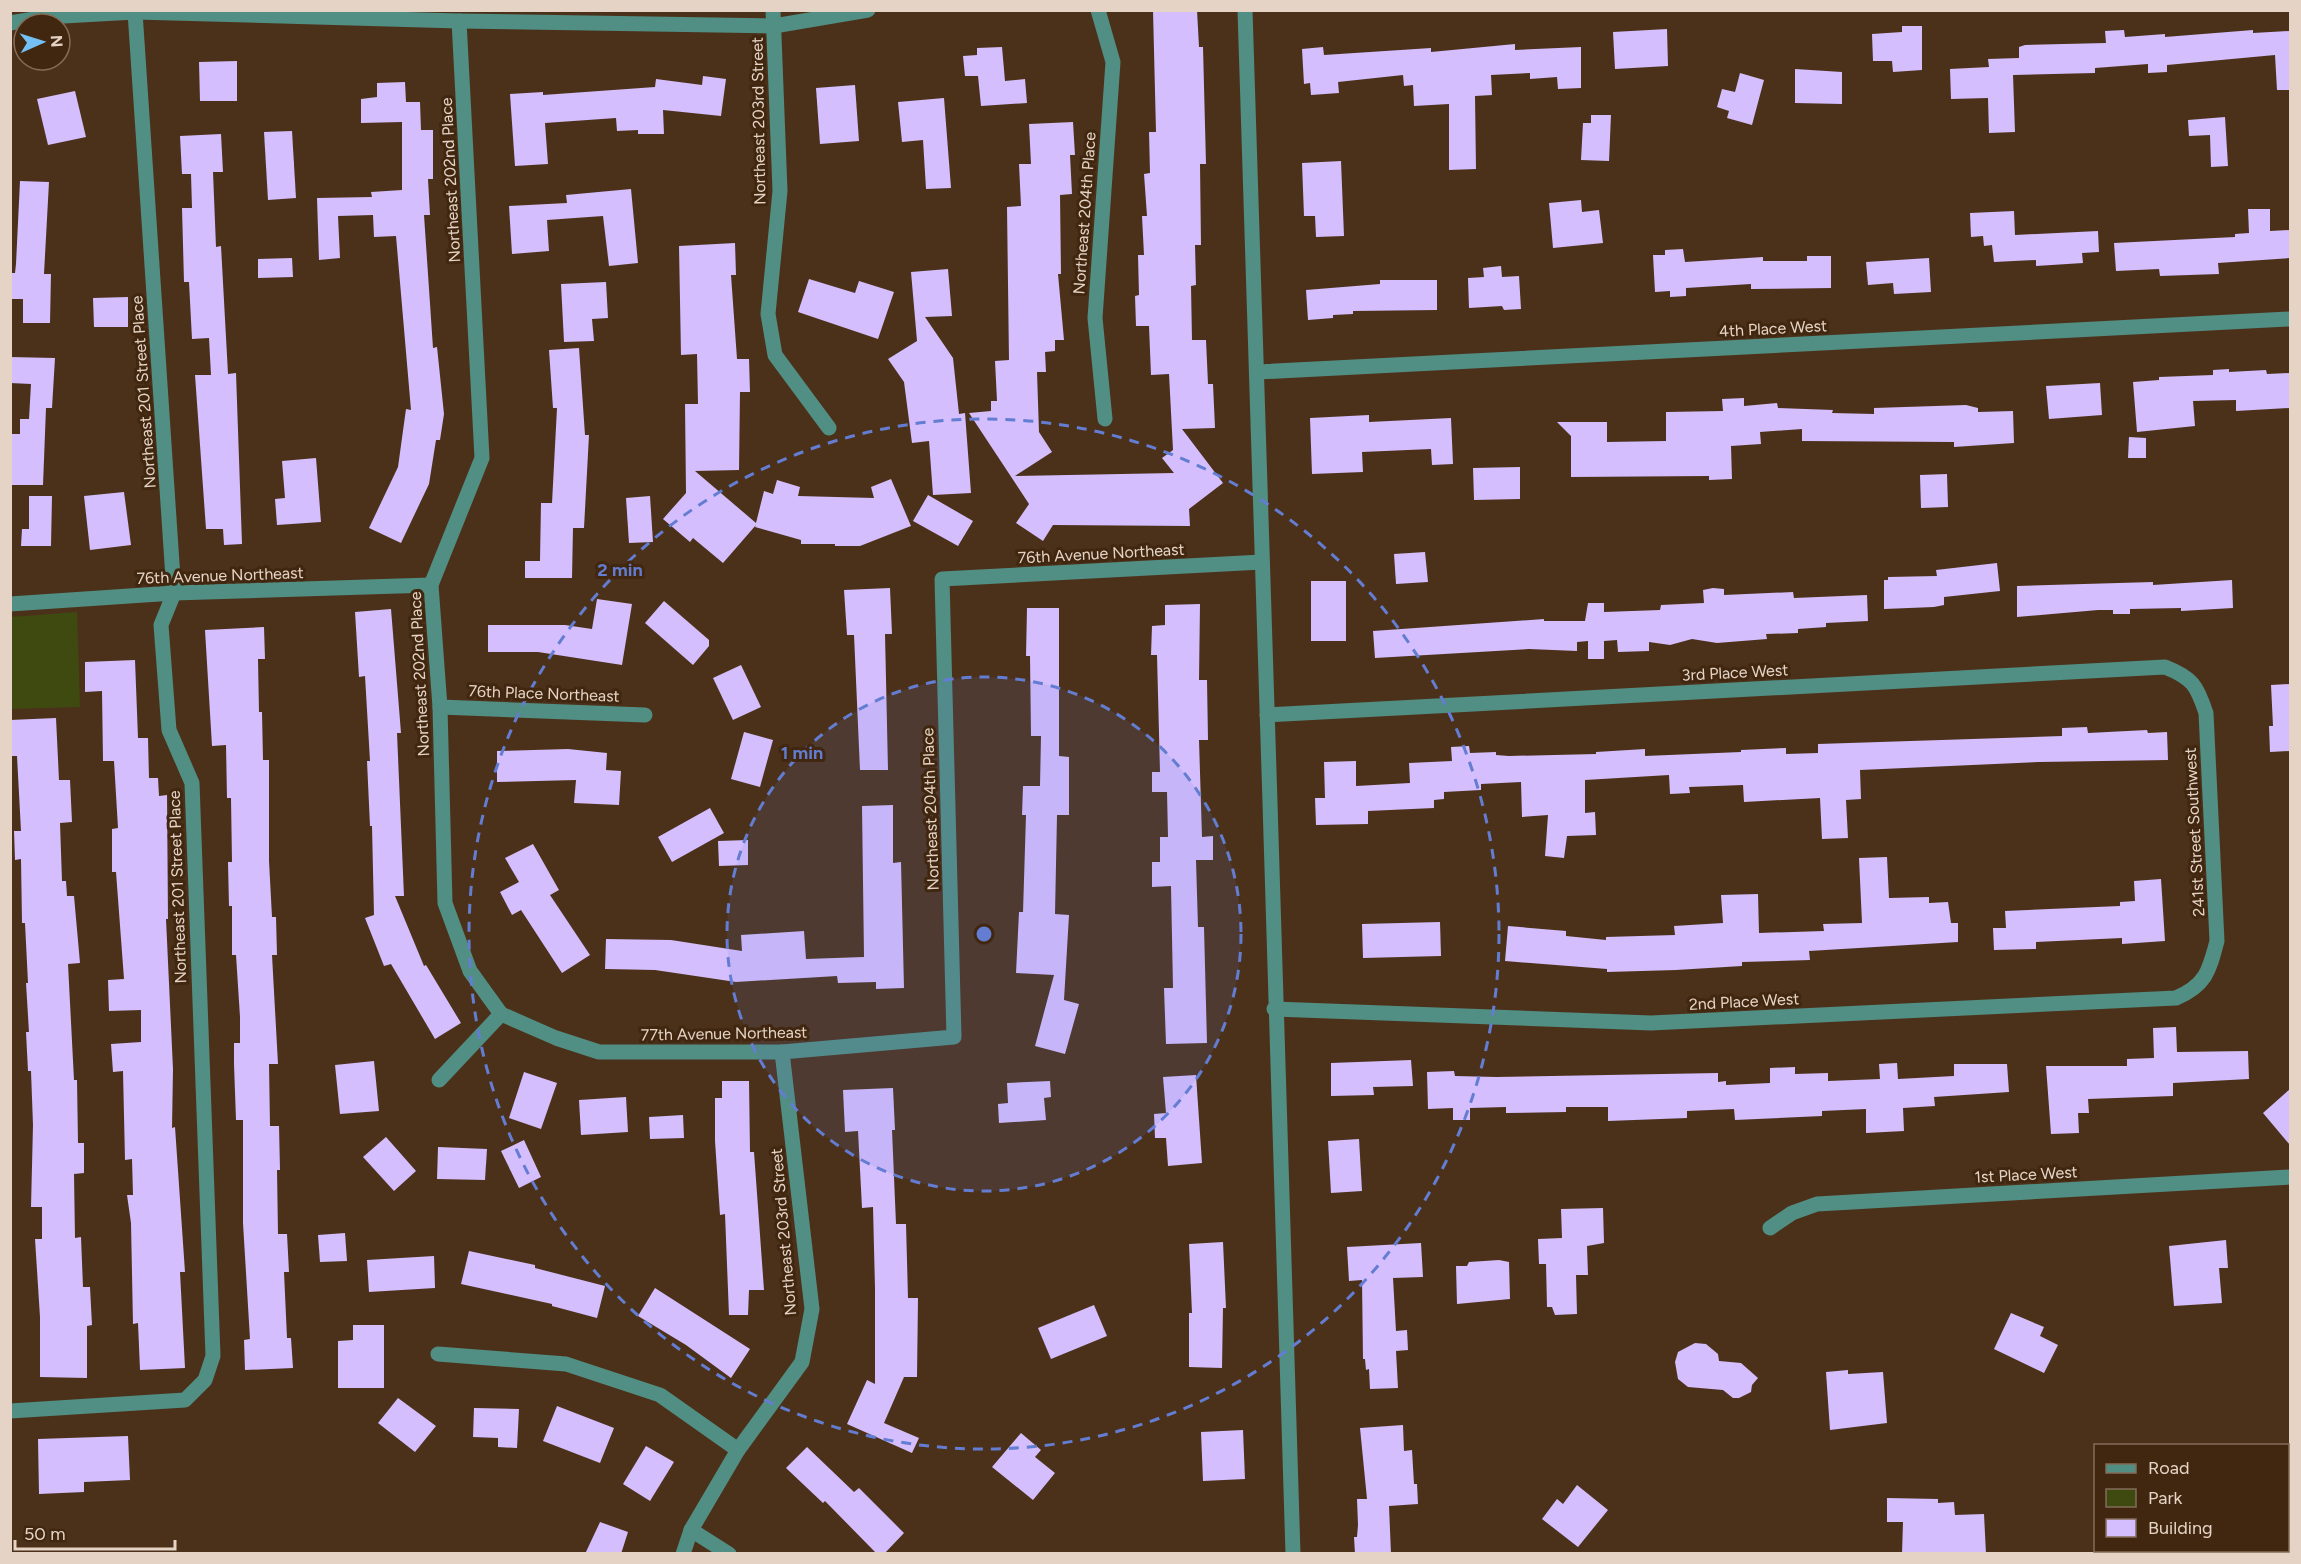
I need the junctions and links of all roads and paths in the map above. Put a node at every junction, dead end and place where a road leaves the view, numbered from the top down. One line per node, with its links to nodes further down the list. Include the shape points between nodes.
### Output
1 (868, 10): 6 (street)
2 (1098, 10): 11 (street, Northeast 204th Place, via 1113,62 1095,318)
3 (1245, 10): 10 (street)
4 (135, 12): 5 (street); 8 (street); 16 (street, Northeast 201 Street Place)
5 (382, 15): 7 (street)
6 (774, 18): 7 (street); 12 (street, Northeast 203rd Street, via 780,191 768,314 775,355)
7 (459, 21): 15 (street, Northeast 202nd Place, via 482,458)
8 (10, 23)
9 (2290, 319): 10 (street, 4th Place West)
10 (1258, 372): 13 (street)
11 (1105, 419)
12 (828, 428)
13 (1262, 562): 14 (street, 76th Avenue Northeast); 21 (street)
14 (942, 579): 25 (street, Northeast 204th Place)
15 (431, 585): 16 (street, 76th Avenue Northeast); 19 (street, Northeast 202nd Place)
16 (174, 593): 17 (street, 76th Avenue Northeast); 31 (street, Northeast 201 Street Place, via 161,625 169,730 192,783 213,1356 205,1380 185,1400)
17 (10, 604)
18 (2198, 688): 21 (street, 3rd Place West, via 2185,675 2165,668); 22 (street, 241st Street Southwest, via 2206,713 2217,941)
19 (440, 707): 20 (street, 76th Place Northeast); 24 (street, Northeast 202nd Place, via 445,903 470,971)
20 (645, 716)
21 (1267, 716): 23 (street)
22 (2207, 975): 23 (street, 2nd Place West, via 2193,990 2176,998 1651,1023)
23 (1274, 1009): 36 (street)
24 (501, 1014): 26 (street, 77th Avenue Northeast, via 599,1052); 27 (street)
25 (954, 1037): 26 (street, 77th Avenue Northeast)
26 (782, 1052): 32 (street, Northeast 203rd Street, via 812,1309 802,1362)
27 (439, 1080)
28 (2290, 1177): 29 (street, 1st Place West, via 1817,1204 1792,1213)
29 (1770, 1228)
30 (438, 1354): 32 (street, via 566,1364 660,1395)
31 (10, 1411)
32 (738, 1450): 33 (street, Northeast 203rd Street)
33 (691, 1530): 34 (street, Northeast 203rd Street); 35 (street)
34 (683, 1554)
35 (729, 1554)
36 (1293, 1554)

